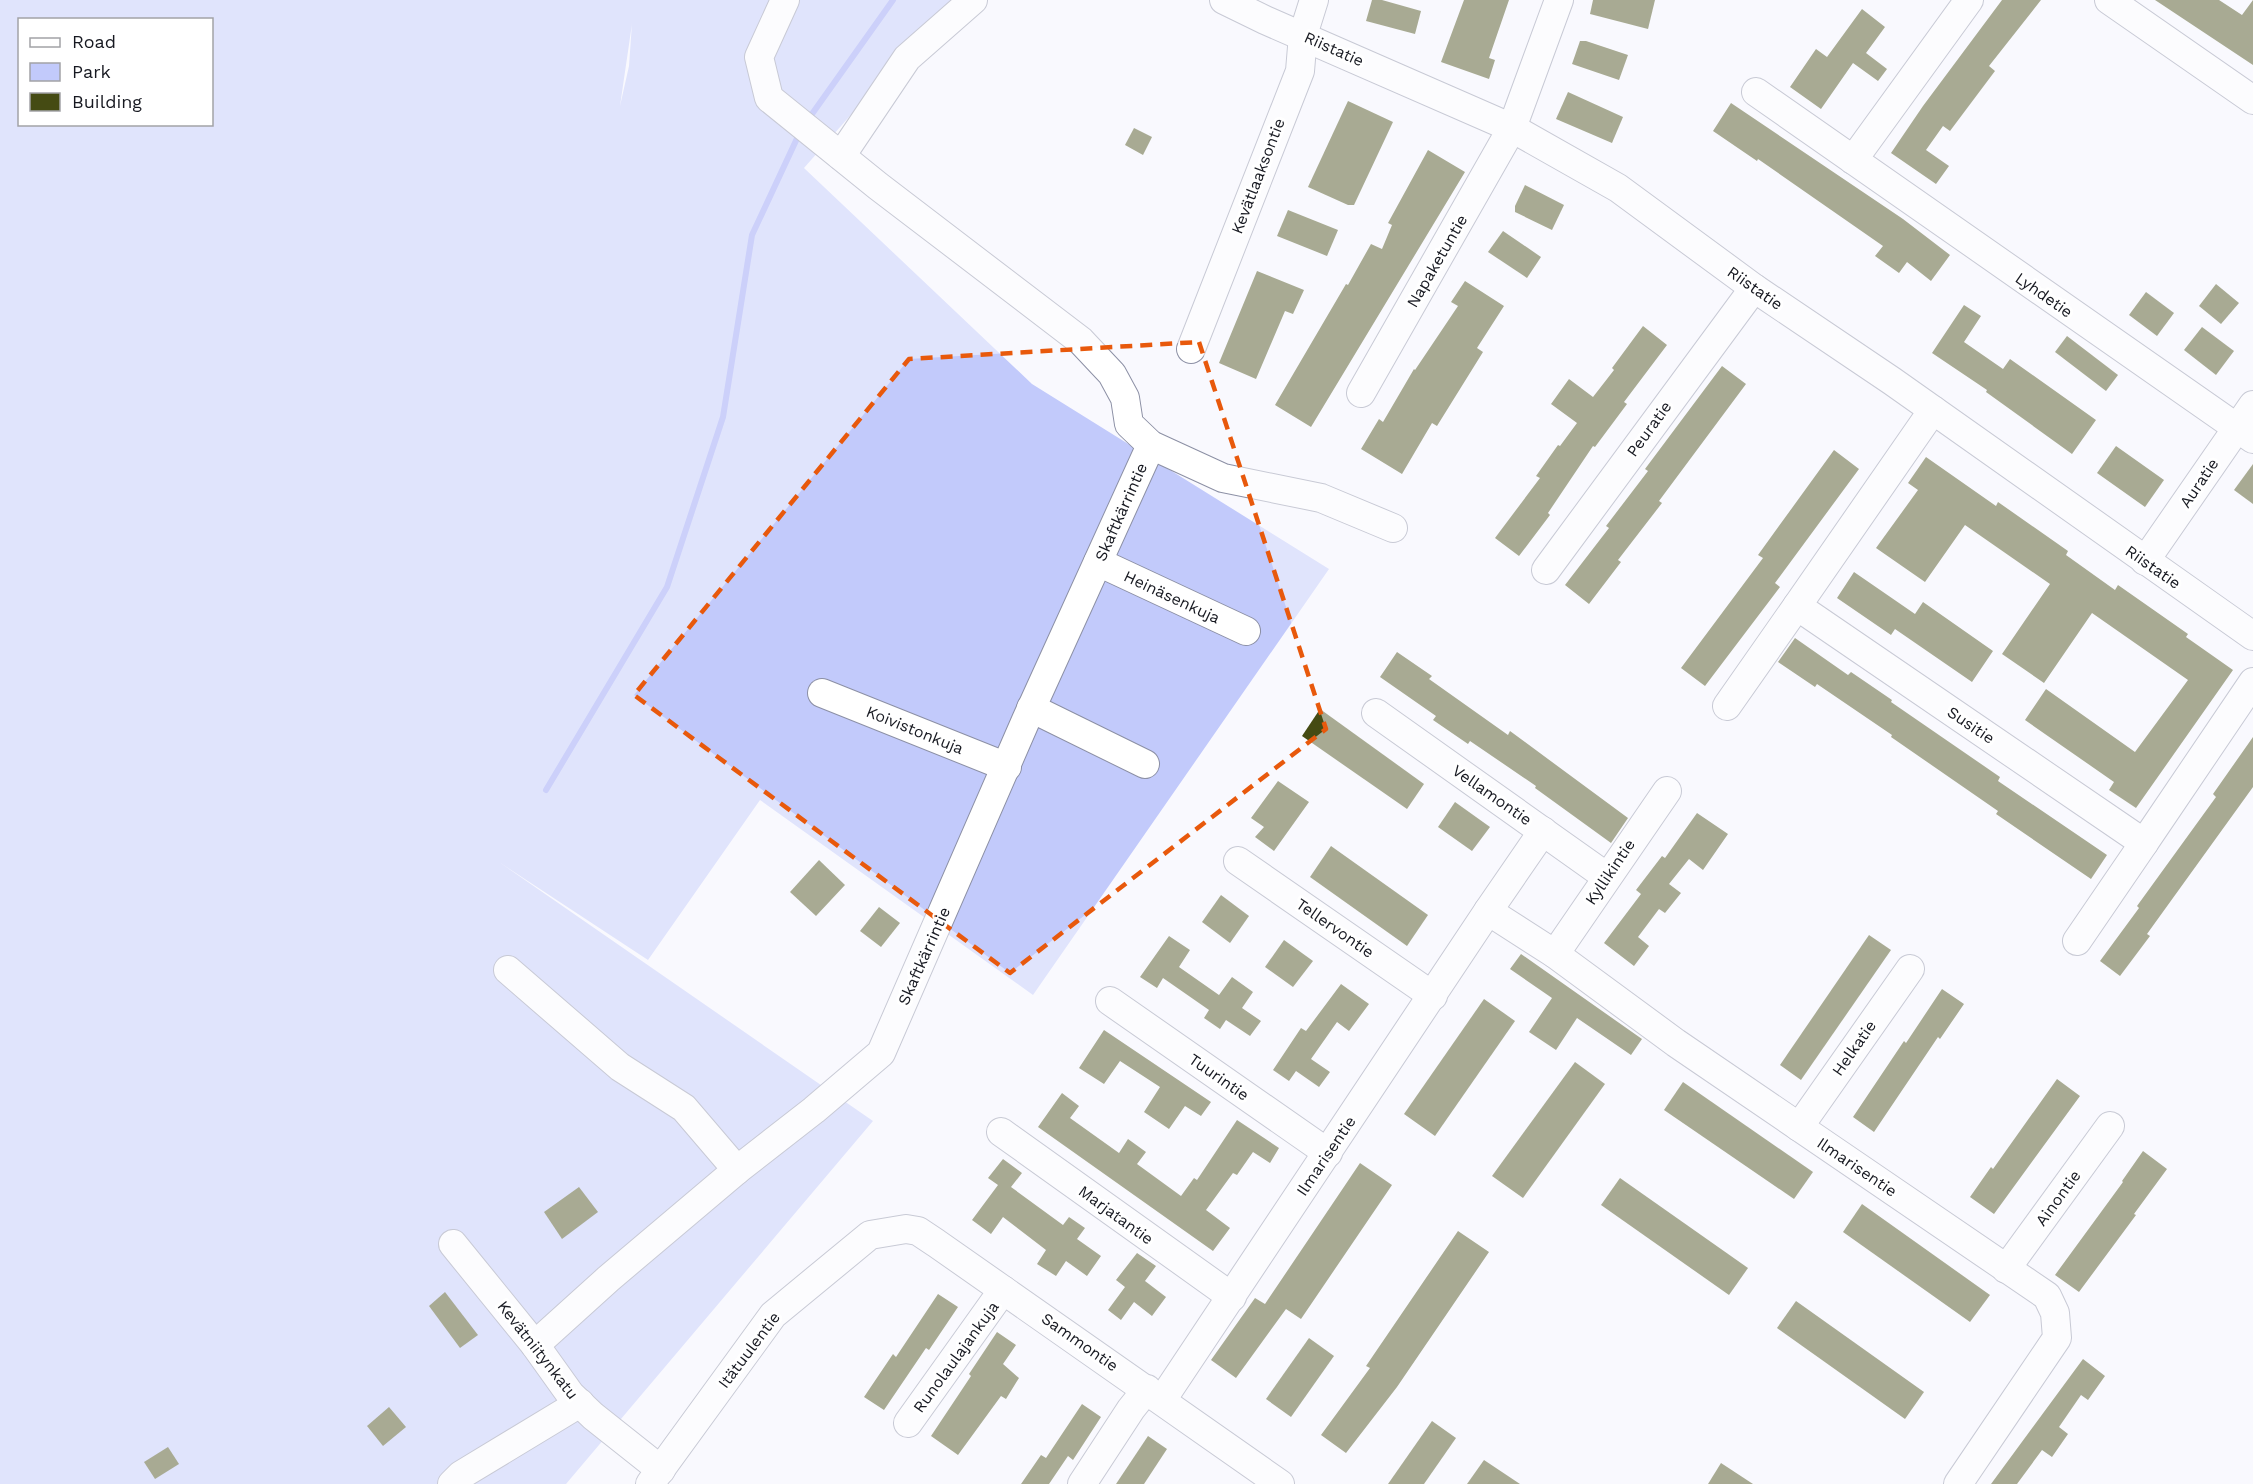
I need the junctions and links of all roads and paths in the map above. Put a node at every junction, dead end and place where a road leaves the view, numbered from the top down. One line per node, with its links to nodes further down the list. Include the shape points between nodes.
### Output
1 (785, 0): 12 (street, via 759,57 769,98)
2 (973, 0): 12 (street, via 907,58)
3 (1224, 0): 8 (street, Riistatie)
4 (1314, 0): 8 (street, Kevätlaaksontie)
5 (1559, 0): 11 (street, Napaketuntie)
6 (1969, 0): 13 (street)
7 (2109, 0): 10 (street)
8 (1303, 35): 11 (street, Riistatie); 15 (street, Kevätlaaksontie, via 1300,71)
9 (1755, 92): 13 (street, Lyhdetie)
10 (2253, 100)
11 (1512, 128): 14 (street, Riistatie, via 1618,188); 16 (street, Napaketuntie)
12 (841, 156): 20 (street, via 1081,341 1112,374 1125,398 1129,424)
13 (1852, 160): 19 (street, Lyhdetie)
14 (1754, 288): 18 (street, Riistatie); 24 (street, Peuratie)
15 (1191, 349)
16 (1361, 393)
17 (2253, 405): 19 (street, Auratie)
18 (1933, 410): 22 (street, Riistatie); 25 (street)
19 (2245, 434): 22 (street, Auratie)
20 (1151, 445): 21 (street, via 1223,478 1321,498); 23 (street, Skaftkärrintie)
21 (1393, 528)
22 (2145, 561): 27 (street, Riistatie)
23 (1098, 562): 26 (street, Heinäsenkuja); 31 (street, Skaftkärrintie)
24 (1546, 570)
25 (1797, 606): 30 (street); 37 (street, Susitie)
26 (1246, 631)
27 (2253, 636)
28 (2253, 682): 37 (street)
29 (822, 693): 34 (street, Koivistonkuja)
30 (1727, 706)
31 (1031, 708): 33 (street); 34 (street, Skaftkärrintie)
32 (1376, 713): 36 (street, Vellamontie)
33 (1145, 764)
34 (1007, 767): 51 (street, Skaftkärrintie, via 881,1053)
35 (1667, 791): 39 (street, Kyllikintie)
36 (1543, 831): 39 (street, Vellamontie); 40 (street, Ilmarisentie)
37 (2144, 843): 41 (street)
38 (1238, 861): 45 (street, Tellervontie)
39 (1607, 877): 42 (street, Kyllikintie)
40 (1488, 911): 42 (street, Ilmarisentie); 45 (street, Ilmarisentie)
41 (2077, 941)
42 (1556, 954): 48 (street, Ilmarisentie)
43 (1910, 969): 48 (street, Helkatie)
44 (508, 970): 51 (street, via 620,1067 684,1108)
45 (1433, 996): 50 (street, Ilmarisentie)
46 (1110, 1002): 50 (street, Tuurintie)
47 (2110, 1126): 54 (street, Ainontie)
48 (1799, 1127): 54 (street, Ilmarisentie)
49 (1001, 1132): 56 (street, Marjatantie)
50 (1329, 1153): 56 (street, Ilmarisentie)
51 (737, 1170): 57 (street, Skaftkärrintie)
52 (870, 1235): 55 (street, Sammontie, via 918,1231); 61 (street, Itätuulentie, via 773,1315)
53 (453, 1244): 57 (street, Kevätniitynkatu)
54 (2006, 1269): 65 (street, Ilmarisentie, via 2047,1296 2055,1313 2057,1338)
55 (1003, 1290): 58 (street, Sammontie); 60 (street, Runolaulajankuja)
56 (1232, 1297): 58 (street, Ilmarisentie)
57 (535, 1345): 59 (street, Kevätniitynkatu)
58 (1154, 1394): 63 (street, Ilmarisentie, via 1131,1409); 64 (street, Sammontie)
59 (580, 1403): 61 (street, Kevätniitynkatu); 62 (street)
60 (908, 1423)
61 (655, 1477)
62 (452, 1484)
63 (1082, 1484)
64 (1280, 1484)
65 (1958, 1484)

